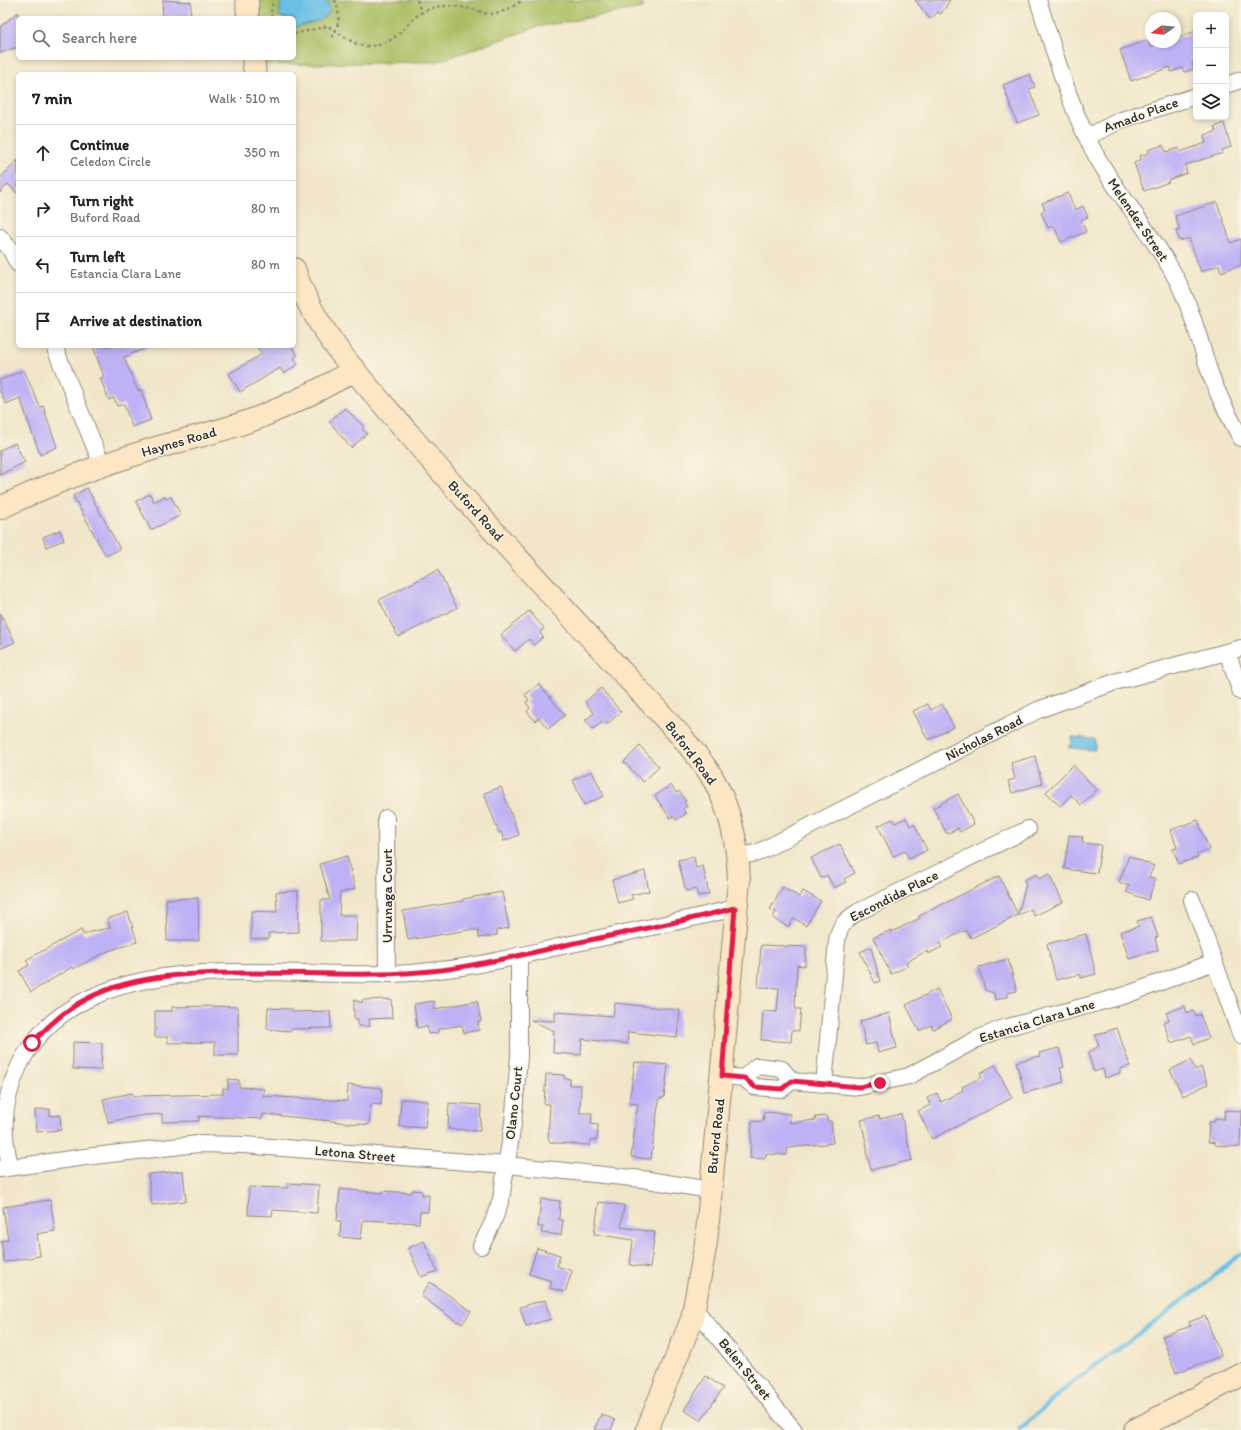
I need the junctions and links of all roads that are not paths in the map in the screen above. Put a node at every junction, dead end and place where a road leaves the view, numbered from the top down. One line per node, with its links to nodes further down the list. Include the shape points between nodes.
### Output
1 (246, 0): 3 (street)
2 (1038, 0): 9 (street, Melendez Street, via 1072,102)
3 (248, 16)
4 (253, 60): 5 (street)
5 (255, 72)
6 (1241, 80): 7 (street)
7 (1229, 84)
8 (1193, 97): 9 (street, Amado Place, via 1121,120)
9 (1087, 137): 15 (street, Melendez Street, via 1120,194 1176,279 1188,305 1207,365 1228,416)
10 (0, 237): 11 (street)
11 (16, 260)
12 (296, 274): 14 (street, Buford Road, via 305,299 316,318)
13 (55, 348): 16 (street)
14 (355, 370): 16 (street, Haynes Road, via 261,417); 22 (street, Buford Road, via 439,469 682,737 708,771 720,793 735,836)
15 (1241, 438)
16 (102, 465): 17 (street, Haynes Road)
17 (0, 508)
18 (1234, 650): 19 (street); 22 (street, Nicholas Road, via 1118,681 1038,710 757,853)
19 (1241, 692)
20 (386, 818): 27 (street, Urrunaga Court)
21 (1028, 829): 30 (street, Escondida Place, via 858,912 845,921 838,930 836,941)
22 (738, 856): 24 (street, Buford Road, via 739,881)
23 (1192, 900): 26 (street)
24 (735, 908): 25 (street); 29 (street, Buford Road)
25 (519, 955): 27 (street, via 442,970); 31 (street, Olano Court, via 519,1057)
26 (1214, 962): 28 (street); 30 (street, Estancia Clara Lane, via 1126,995 1001,1029 977,1038 909,1076 859,1087)
27 (387, 974): 32 (street, via 195,973 142,980 90,998 46,1028 32,1043 12,1082 4,1130)
28 (1241, 1036)
29 (722, 1076): 30 (street, Estancia Clara Lane, via 744,1078 757,1066 782,1069 792,1081); 33 (street, Buford Road)
30 (824, 1084)
31 (507, 1165): 32 (street, Letona Street, via 244,1145 198,1144); 33 (street, Letona Street); 34 (street, Olano Court, via 501,1199 493,1222)
32 (6, 1168)
33 (710, 1190): 35 (street, Buford Road, via 706,1243)
34 (480, 1246)
35 (694, 1308): 38 (street, Buford Road); 39 (street, Belen Street)
36 (1241, 1375): 37 (street)
37 (1145, 1428)
38 (647, 1430)
39 (794, 1430)

